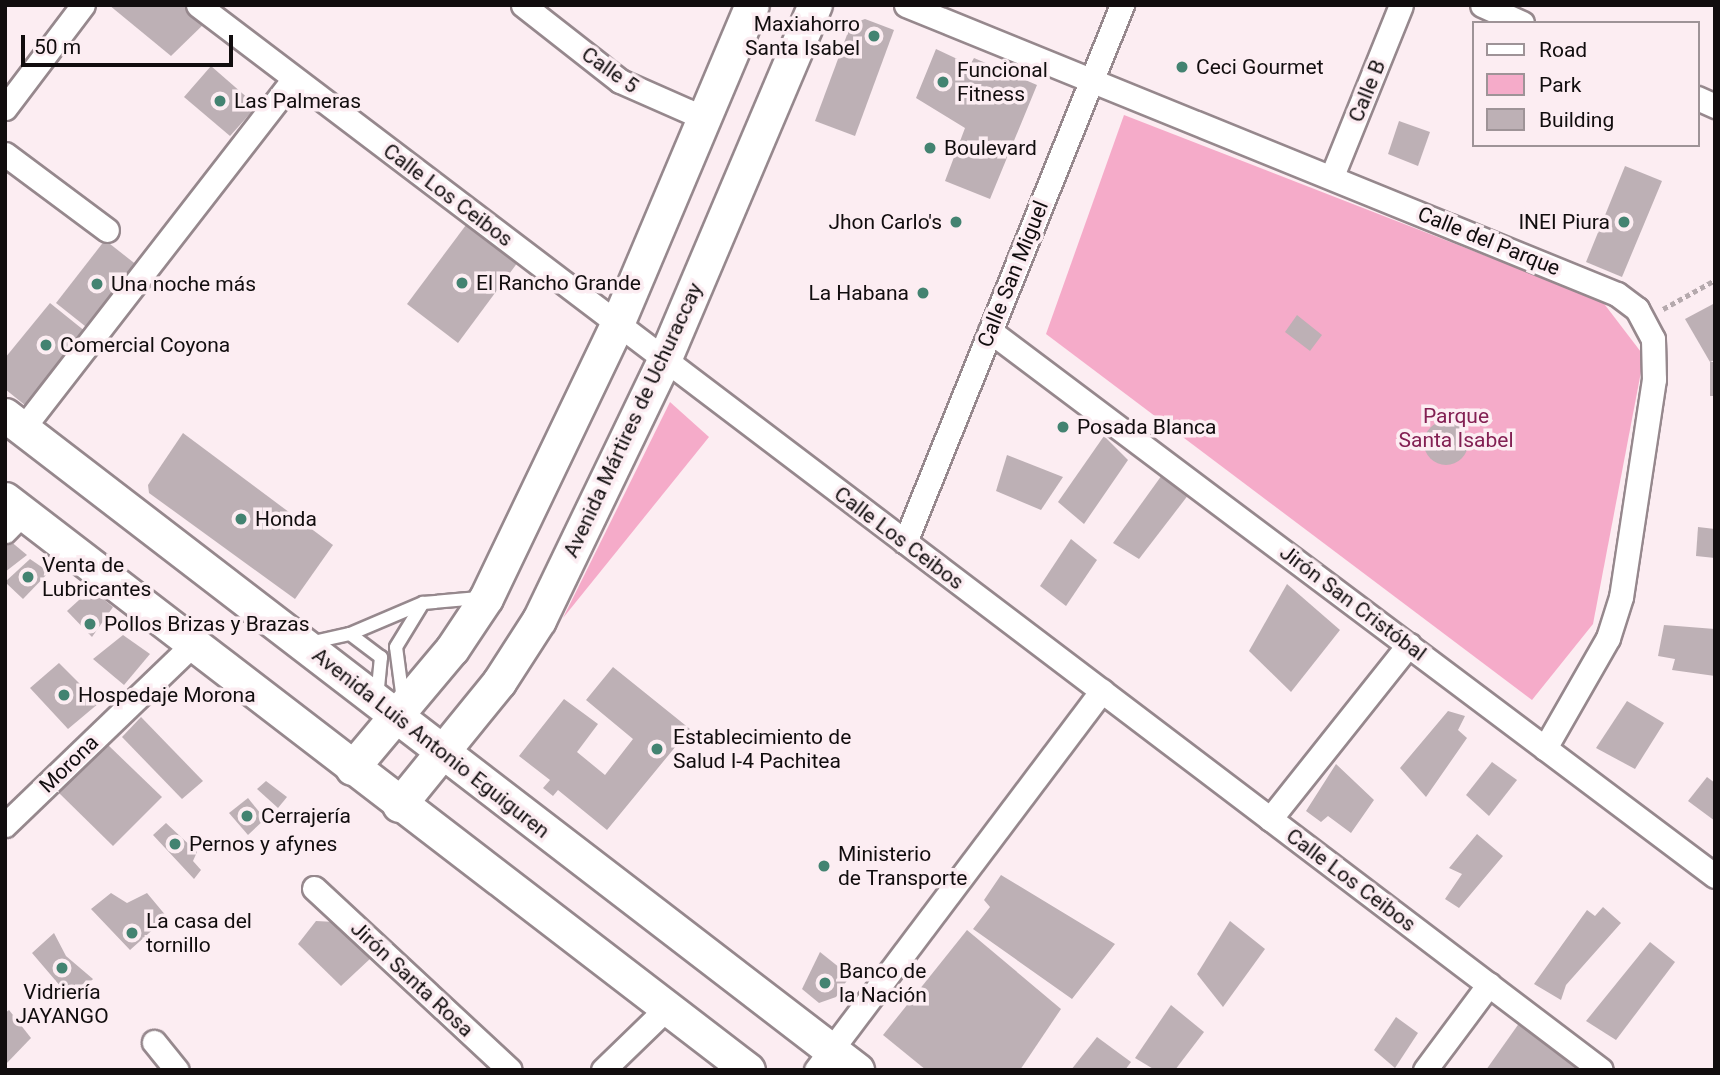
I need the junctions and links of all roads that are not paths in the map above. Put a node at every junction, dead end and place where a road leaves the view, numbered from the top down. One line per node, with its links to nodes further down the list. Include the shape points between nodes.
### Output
1 (83, 5): 15 (street)
2 (523, 5): 16 (street, Calle 5, via 620,81)
3 (752, 5): 16 (main road)
4 (815, 5): 22 (main road, Avenida Mártires de Uchuraccay)
5 (906, 5): 12 (street, Calle del Parque)
6 (1122, 5): 12 (street, Calle San Miguel)
7 (1401, 5): 18 (street, Calle B)
8 (1482, 5): 10 (street)
9 (207, 8): 11 (street, Calle Los Ceibos)
10 (1518, 21)
11 (294, 79): 20 (street, Calle Los Ceibos); 23 (street)
12 (1091, 81): 18 (street, Calle del Parque); 21 (street, Calle San Miguel)
13 (1699, 99): 14 (street)
14 (1715, 106)
15 (5, 108)
16 (706, 119): 20 (main road)
17 (5, 154): 19 (street)
18 (1332, 176): 36 (street, Calle del Parque, via 1617,294 1644,319 1653,339 1654,379 1621,597 1608,638)
19 (107, 230)
20 (617, 324): 22 (street, Calle Los Ceibos); 26 (main road)
21 (990, 331): 25 (street, Calle San Miguel); 31 (street, Jirón San Cristóbal)
22 (664, 360): 25 (street, Calle Los Ceibos); 37 (main road, Avenida Mártires de Uchuraccay, via 540,621)
23 (14, 421): 29 (main road, Avenida Luis Antonio Eguiguren)
24 (11, 514): 30 (main road)
25 (905, 542): 34 (street, Calle Los Ceibos)
26 (486, 598): 27 (lane); 35 (main road)
27 (423, 603): 28 (lane); 32 (lane)
28 (350, 634): 29 (lane); 33 (lane)
29 (302, 644): 35 (main road, Avenida Luis Antonio Eguiguren)
30 (192, 645): 38 (main road); 41 (street, Morona)
31 (1409, 645): 36 (street, Jirón San Cristóbal); 40 (street)
32 (396, 647): 33 (lane); 35 (lane)
33 (381, 657): 35 (lane)
34 (1102, 691): 40 (street, Calle Los Ceibos); 47 (street)
35 (392, 708): 37 (main road, Avenida Luis Antonio Eguiguren); 38 (main road)
36 (1545, 748): 42 (street, Jirón San Cristóbal)
37 (442, 753): 39 (main road, Avenida Mártires de Uchuraccay); 47 (main road, Avenida Luis Antonio Eguiguren)
38 (352, 768): 39 (main road)
39 (399, 805): 45 (main road)
40 (1270, 819): 44 (street, Calle Los Ceibos)
41 (5, 825)
42 (1715, 876)
43 (314, 888): 49 (street, Jirón Santa Rosa)
44 (1489, 984): 52 (street); 53 (street, Calle Los Ceibos)
45 (667, 1008): 50 (street); 51 (main road)
46 (154, 1042): 48 (street)
47 (835, 1063)
48 (177, 1070)
49 (510, 1070)
50 (603, 1070)
51 (748, 1070)
52 (1425, 1070)
53 (1601, 1070)

